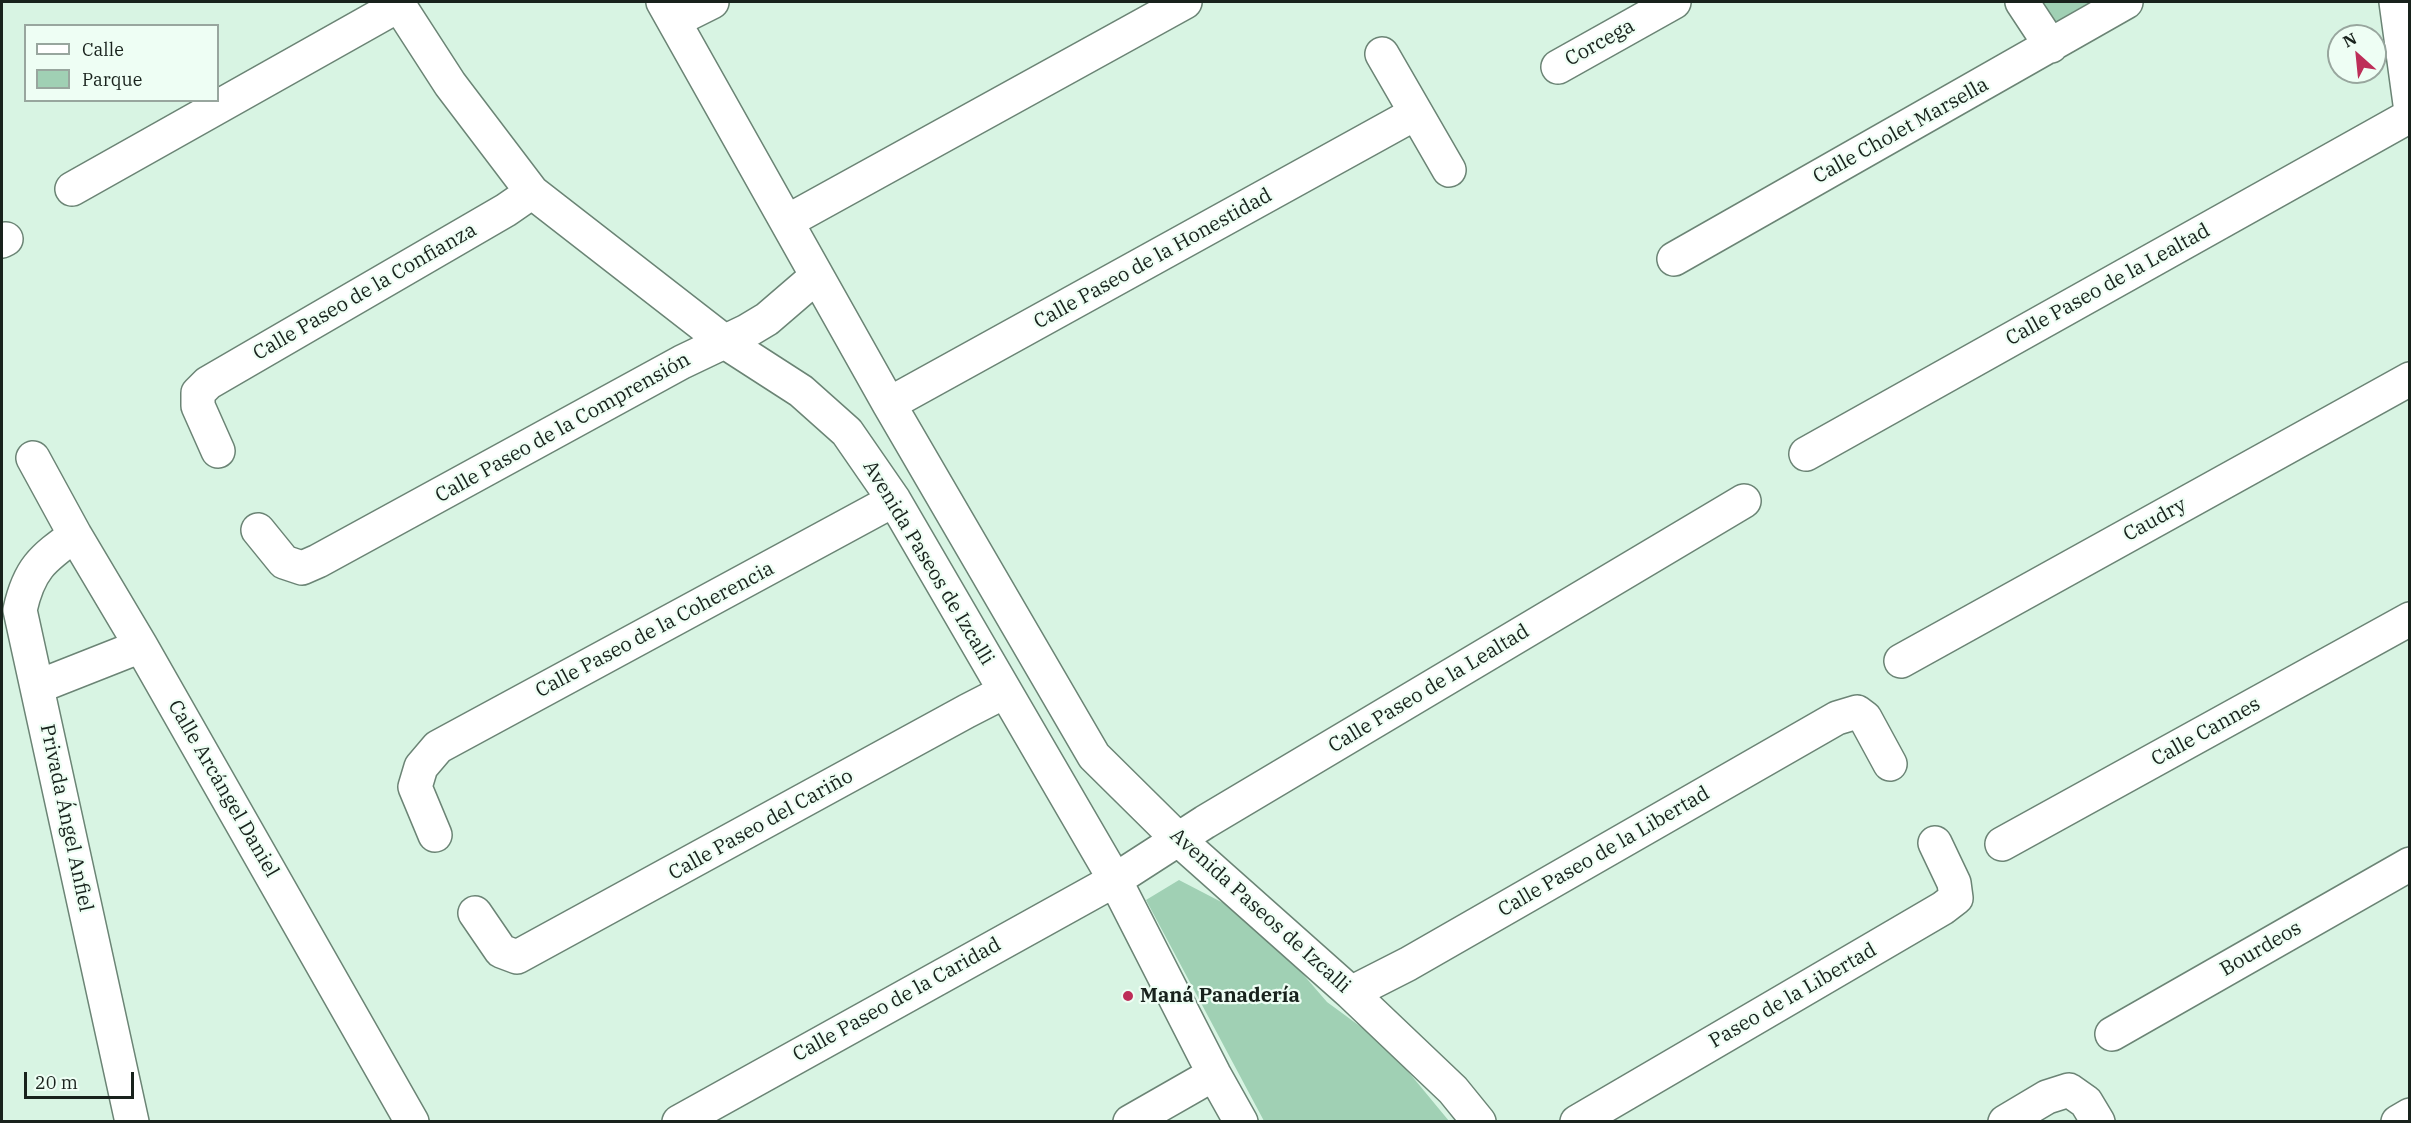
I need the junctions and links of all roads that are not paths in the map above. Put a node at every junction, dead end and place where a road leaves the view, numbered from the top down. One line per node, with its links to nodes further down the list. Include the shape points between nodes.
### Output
1 (712, 2): 8 (street)
2 (1185, 2): 18 (street)
3 (1674, 2): 11 (street, Corcega)
4 (2022, 2): 9 (street)
5 (2126, 2): 9 (street, Calle Cholet Marsella)
6 (2396, 2): 12 (street)
7 (398, 3): 16 (street); 17 (street, Avenida Paseos de Izcalli, via 450,84)
8 (668, 11): 18 (street, Avenida Paseos de Izcalli)
9 (2051, 46): 19 (street, Calle Cholet Marsella)
10 (1382, 54): 13 (street)
11 (1558, 67)
12 (2409, 104)
13 (1416, 113): 15 (street); 23 (street, Calle Paseo de la Honestidad)
14 (2409, 116): 25 (street, Calle Paseo de la Lealtad)
15 (1449, 170)
16 (72, 189)
17 (532, 192): 21 (street, Avenida Paseos de Izcalli); 24 (street, Calle Paseo de la Confianza, via 208,384 198,393 198,406)
18 (788, 221): 20 (street, Avenida Paseos de Izcalli)
19 (1674, 259)
20 (817, 276): 21 (street, Calle Paseo de la Comprensión, via 767,319); 23 (street, Avenida Paseos de Izcalli)
21 (725, 342): 27 (street, Avenida Paseos de Izcalli, via 801,391 847,432); 29 (street, Calle Paseo de la Comprensión, via 302,568 284,562)
22 (2409, 379): 33 (street, Caudry)
23 (889, 404): 38 (street, Avenida Paseos de Izcalli, via 1094,756)
24 (218, 451)
25 (1806, 454)
26 (33, 458): 30 (street, Calle Arcángel Daniel)
27 (894, 500): 35 (street, Avenida Paseos de Izcalli); 37 (street, Calle Paseo de la Coherencia, via 438,747 421,767 415,787)
28 (1744, 501): 38 (street, Calle Paseo de la Lealtad)
29 (258, 530)
30 (75, 535): 32 (street, Calle Arcángel Daniel); 34 (street, Privada Ángel Anfiel, via 47,555 26,584 20,610)
31 (2409, 619): 40 (street, Calle Cannes)
32 (141, 646): 34 (street); 49 (street, Calle Arcángel Daniel)
33 (1901, 661)
34 (38, 687): 48 (street, Privada Ángel Anfiel)
35 (1004, 692): 42 (street, Avenida Paseos de Izcalli); 43 (street, Calle Paseo del Cariño, via 517,957 501,951)
36 (1890, 764): 44 (street, Calle Paseo de la Libertad, via 1865,718 1857,712 1837,718)
37 (435, 835)
38 (1179, 840): 42 (street, Calle Paseo de la Lealtad); 44 (street, Avenida Paseos de Izcalli)
39 (1935, 843): 54 (street, Paseo de la Libertad, via 1954,883 1956,898)
40 (2002, 844)
41 (2409, 864): 45 (street, Bourdeos)
42 (1115, 880): 46 (street, Avenida Paseos de Izcalli); 50 (street, Calle Paseo de la Caridad)
43 (475, 913)
44 (1351, 993): 53 (street, Avenida Paseos de Izcalli, via 1453,1090)
45 (2112, 1034)
46 (1214, 1074): 51 (street); 52 (street, Avenida Paseos de Izcalli)
47 (2409, 1115): 57 (street)
48 (132, 1122)
49 (412, 1122)
50 (679, 1122)
51 (1130, 1122)
52 (1241, 1122)
53 (1479, 1122)
54 (1577, 1122)
55 (2005, 1122): 56 (street, via 2047,1097 2068,1090 2086,1102)
56 (2098, 1122)
57 (2398, 1122)

